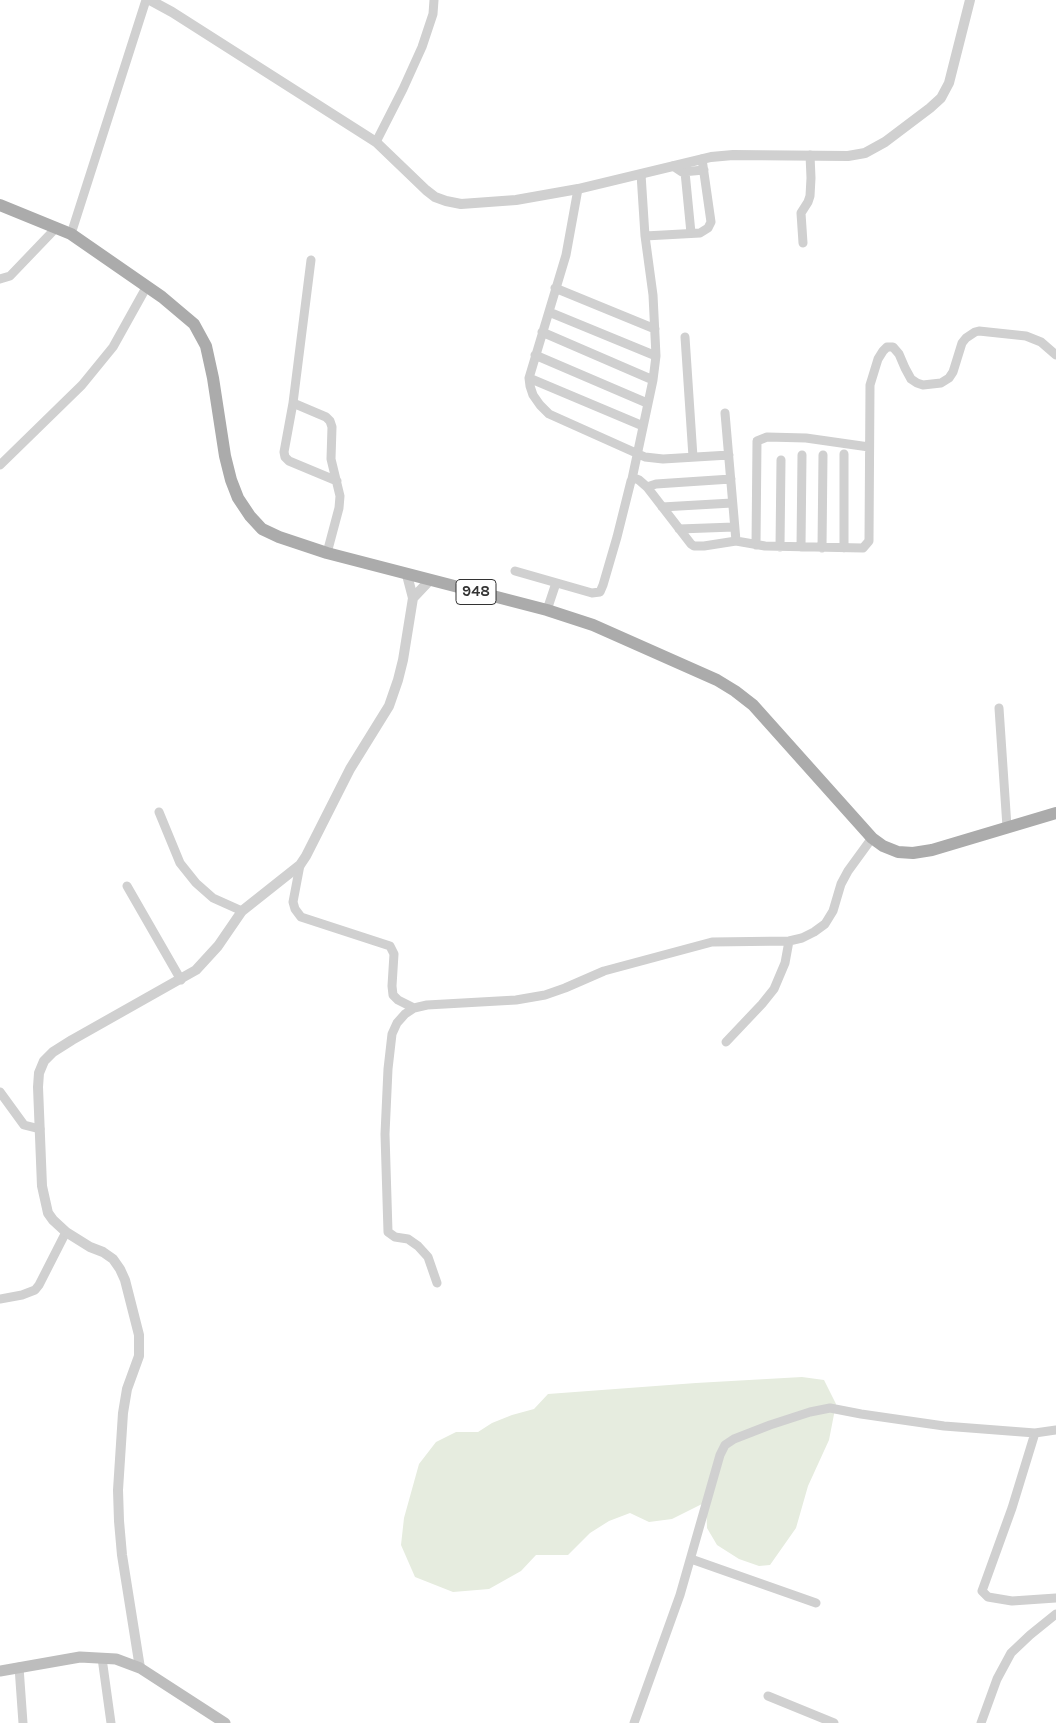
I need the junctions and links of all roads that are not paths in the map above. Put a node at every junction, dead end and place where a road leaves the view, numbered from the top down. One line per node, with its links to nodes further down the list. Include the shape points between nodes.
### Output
1 (146, 0): 16 (street)
2 (150, 0): 5 (street)
3 (434, 0): 5 (street, via 422,47)
4 (970, 0): 6 (street, via 949,83 941,98 885,142 865,153)
5 (376, 142): 12 (street, via 426,190 446,201 482,204)
6 (810, 156): 7 (street, via 733,155); 18 (street, via 810,196 801,213)
7 (702, 159): 8 (street); 9 (street)
8 (673, 166): 10 (street); 11 (street)
9 (704, 170): 10 (street); 15 (street, via 710,226 704,231)
10 (685, 172): 15 (street)
11 (641, 174): 12 (street); 17 (street)
12 (578, 189): 22 (street, via 566,255)
13 (0, 205): 14 (main road, 948)
14 (56, 228): 16 (main road, 948); 20 (street, via 10,276)
15 (691, 233): 17 (street)
16 (71, 234): 21 (main road, 948)
17 (645, 236): 24 (street)
18 (803, 243)
19 (311, 260): 32 (street)
20 (0, 279)
21 (147, 286): 44 (street, via 113,347 88,377); 59 (main road, 948, via 194,324 206,346 231,480 250,516 262,529)
22 (555, 288): 23 (street); 24 (street)
23 (549, 312): 25 (street); 29 (street)
24 (655, 329): 29 (street)
25 (542, 332): 27 (street); 31 (street)
26 (686, 337): 42 (street)
27 (535, 354): 30 (street); 33 (street)
28 (1056, 355): 36 (street, via 1041,342 1026,336 979,331 962,343 949,378 941,383 923,385 912,379 896,348 887,347 878,359 870,385)
29 (656, 356): 31 (street)
30 (529, 378): 35 (street); 37 (street, via 533,394 549,414)
31 (653, 380): 33 (street)
32 (293, 403): 47 (street, via 330,421 331,460); 47 (street, via 285,457)
33 (647, 404): 35 (street)
34 (725, 413): 39 (street)
35 (643, 426): 37 (street)
36 (869, 446): 54 (street, via 806,438 760,439 757,444); 58 (street, via 869,541 864,548)
37 (637, 453): 42 (street, via 653,459); 45 (street)
38 (844, 454): 58 (street)
39 (728, 455): 42 (street); 46 (street)
40 (802, 455): 56 (street)
41 (824, 455): 57 (street)
42 (693, 457)
43 (781, 460): 55 (street)
44 (0, 465)
45 (632, 479): 48 (street); 63 (street, via 602,589 595,593)
46 (731, 479): 48 (street); 49 (street)
47 (337, 481): 59 (street, via 339,508)
48 (647, 487): 50 (street)
49 (732, 503): 50 (street); 51 (street)
50 (662, 507): 52 (street)
51 (734, 527): 52 (street); 53 (street)
52 (679, 529): 53 (street, via 694,546)
53 (736, 541): 54 (street)
54 (756, 545): 55 (street)
55 (780, 547): 56 (street)
56 (801, 547): 57 (street)
57 (822, 548): 58 (street)
58 (844, 548)
59 (328, 553): 61 (main road, 948)
60 (515, 571): 63 (street)
61 (407, 575): 62 (main road, 948); 64 (street)
62 (430, 580): 64 (street); 65 (main road, 948)
63 (556, 583): 65 (street)
64 (413, 598): 71 (street, via 403,660 389,706 350,769)
65 (547, 610): 70 (main road, 948, via 594,625 734,690 753,705)
66 (999, 708): 69 (street)
67 (159, 812): 73 (street, via 180,862 196,883 213,898)
68 (1056, 813): 69 (main road, 948)
69 (1007, 827): 70 (main road, 948, via 914,853 898,852)
70 (872, 838): 74 (street, via 848,871 825,924 802,938)
71 (300, 865): 73 (street); 76 (street, via 293,902 301,917 390,946 394,954 393,995)
72 (127, 886): 75 (street)
73 (242, 911): 75 (street, via 206,960)
74 (789, 941): 76 (street, via 712,942 604,971 545,995); 77 (street, via 785,963 774,989)
75 (181, 980): 79 (street, via 72,1040 44,1061 38,1087)
76 (414, 1008): 81 (street, via 397,1023 390,1048 385,1134 386,1217 388,1232 392,1236 408,1239 428,1257)
77 (726, 1042)
78 (0, 1092): 79 (street, via 24,1125)
79 (40, 1129): 80 (street, via 45,1205 53,1220)
80 (66, 1232): 82 (street, via 35,1290); 91 (street, via 103,1252 120,1269 139,1335 138,1356 123,1413 118,1490 122,1555)
81 (437, 1283)
82 (0, 1299)
83 (1056, 1430): 84 (street)
84 (1035, 1433): 85 (street, via 944,1426 830,1408 770,1425 725,1445); 86 (street, via 982,1591 988,1597 1012,1601)
85 (691, 1559): 87 (street); 97 (street)
86 (1056, 1598)
87 (816, 1603)
88 (1056, 1614): 99 (street, via 1011,1653 997,1679)
89 (102, 1658): 90 (main road, via 80,1657); 91 (main road, via 116,1659); 95 (street)
90 (19, 1668): 92 (main road); 94 (street)
91 (140, 1668): 96 (main road)
92 (0, 1671)
93 (768, 1696): 98 (street)
94 (23, 1723)
95 (111, 1723)
96 (225, 1723)
97 (634, 1723)
98 (834, 1723)
99 (981, 1723)

